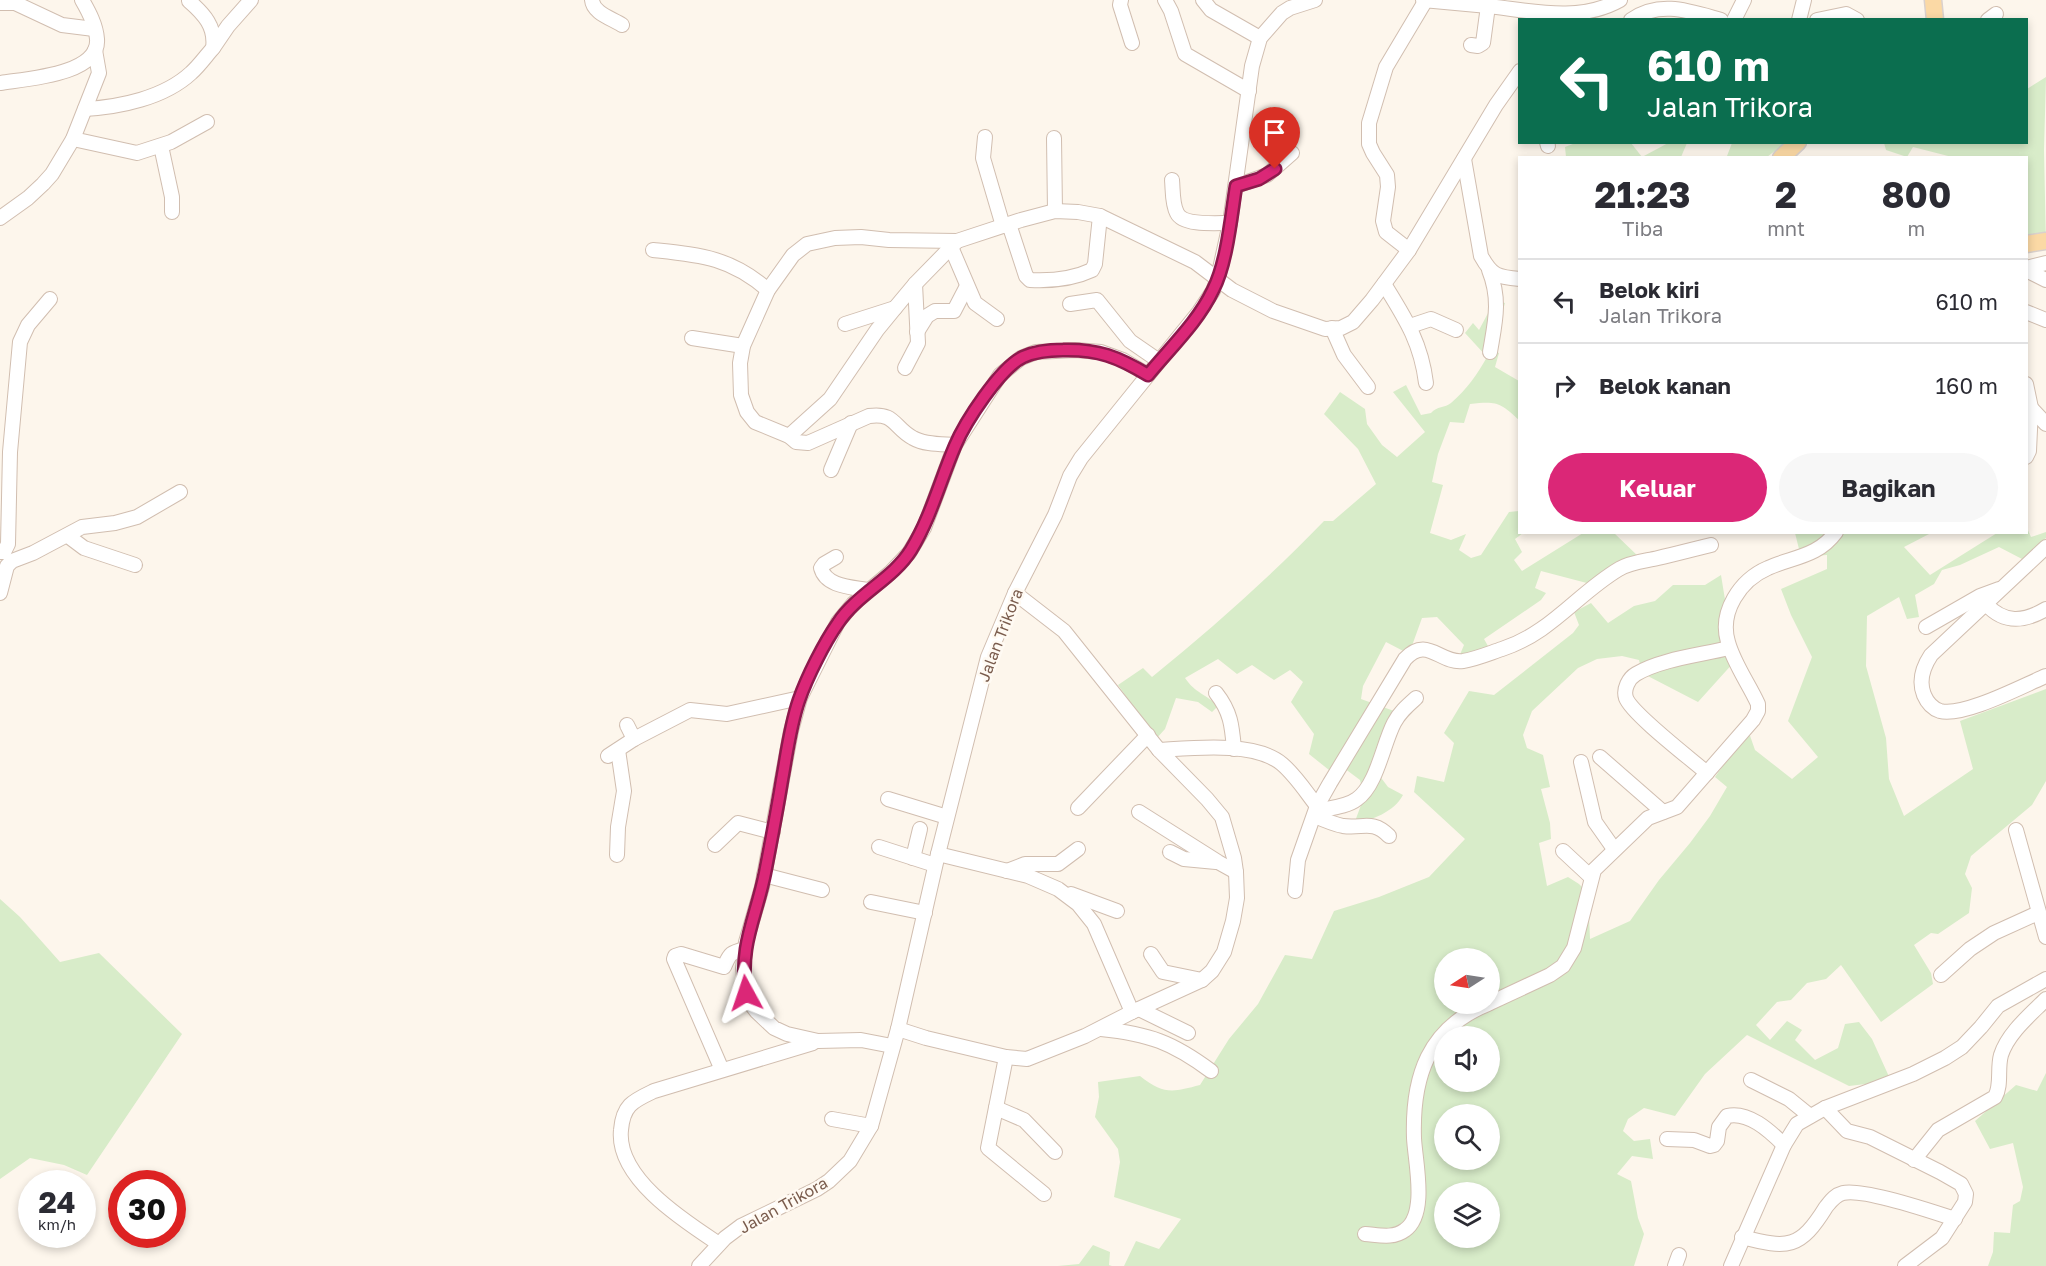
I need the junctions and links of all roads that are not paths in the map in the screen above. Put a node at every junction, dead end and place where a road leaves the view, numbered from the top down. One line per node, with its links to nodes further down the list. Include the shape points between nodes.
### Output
1 (82, 0): 26 (street)
2 (250, 0): 30 (street)
3 (592, 0): 25 (street, via 596,10)
4 (1121, 0): 28 (street)
5 (1165, 0): 34 (street, via 1185,54)
6 (1203, 0): 27 (street, via 1211,10)
7 (1315, 0): 27 (street, Jalan Trikora, via 1282,13)
8 (1424, 0): 16 (street); 57 (street, via 1386,67 1370,123 1369,144 1387,175 1383,221 1386,232)
9 (1620, 0): 17 (street, via 1587,12)
10 (1744, 0): 20 (street)
11 (1803, 0): 21 (street)
12 (1933, 0): 24 (main road)
13 (15, 1): 15 (street); 26 (street, via 62,26)
14 (189, 1): 30 (street, via 205,15)
15 (0, 3)
16 (1480, 4): 17 (street); 29 (street, via 1483,43)
17 (1552, 17)
18 (1633, 18): 19 (street, via 1641,11 1671,7)
19 (1713, 18)
20 (1735, 18)
21 (1798, 18)
22 (1827, 18): 23 (street, via 1846,14)
23 (1853, 18)
24 (1935, 18)
25 (622, 25)
26 (94, 28): 31 (street, via 98,40)
27 (1260, 38): 34 (street, Jalan Trikora)
28 (1132, 43)
29 (1471, 45)
30 (213, 48): 35 (street, via 190,74 157,95 112,107)
31 (95, 50): 33 (street, via 81,65 68,70); 35 (street, via 99,73)
32 (1517, 82): 44 (street, via 1496,105)
33 (0, 83)
34 (1249, 91): 46 (street, Jalan Trikora)
35 (85, 109): 38 (street)
36 (207, 122): 41 (street)
37 (985, 137): 52 (street, via 983,158)
38 (74, 138): 41 (street, via 137,153); 50 (street, via 43,184)
39 (1054, 138): 47 (street)
40 (1796, 144): 43 (main road)
41 (161, 146): 48 (street)
42 (1292, 153): 46 (street, via 1268,175)
43 (1783, 156)
44 (1464, 159): 57 (street); 60 (street, via 1477,240)
45 (1172, 180): 51 (street, via 1176,212 1181,219)
46 (1236, 186): 51 (street, Jalan Trikora)
47 (1055, 211): 49 (street); 52 (street)
48 (172, 212)
49 (1100, 216): 52 (street, via 1092,270 1042,281 1026,276); 62 (street, via 1195,262)
50 (0, 218)
51 (1230, 223): 62 (street, Jalan Trikora)
52 (1006, 225): 54 (street)
53 (2046, 241): 55 (main road)
54 (954, 244): 65 (street); 67 (street); 68 (street, via 861,237 807,244 792,255)
55 (2028, 244)
56 (653, 250): 68 (street, via 717,259)
57 (1408, 250): 66 (street)
58 (2046, 263): 59 (street)
59 (2028, 268)
60 (1489, 270): 63 (street); 82 (street, via 1498,302)
61 (2028, 270): 64 (street)
62 (1218, 278): 77 (street, via 1232,290 1273,311); 83 (street, Jalan Trikora, via 1200,312)
63 (1518, 279)
64 (2046, 280)
65 (915, 284): 71 (street); 79 (street)
66 (1384, 284): 76 (street); 77 (street, via 1353,322)
67 (967, 286): 73 (street, via 975,303); 79 (street, via 954,311 935,311 927,316)
68 (768, 290): 81 (street)
69 (50, 299): 100 (street, via 28,325 20,342 10,452 8,544)
70 (1070, 304): 83 (street, via 1097,300 1130,341)
71 (895, 308): 75 (street); 91 (street, via 830,399)
72 (2028, 313): 74 (street)
73 (997, 319)
74 (2046, 320)
75 (845, 324)
76 (1410, 326): 78 (street, via 1431,319); 86 (street, via 1424,361)
77 (1332, 328): 87 (street, via 1344,355)
78 (1456, 330)
79 (917, 333): 84 (street, via 916,348)
80 (692, 339): 81 (street)
81 (743, 346): 91 (street, via 741,395 747,411 755,422)
82 (1490, 352)
83 (1159, 361): 85 (street, Jalan Trikora)
84 (905, 368)
85 (1148, 375): 92 (street, via 1101,352 1036,352 1021,358 1000,375); 107 (street, Jalan Trikora, via 1070,476 1055,515)
86 (1426, 383)
87 (1368, 387)
88 (2029, 404): 90 (street); 93 (street)
89 (851, 423): 91 (street, via 808,443 796,442); 92 (street, via 879,414 913,438); 94 (street)
90 (2046, 424)
91 (789, 436)
92 (955, 445): 105 (street, via 924,528 909,553)
93 (2028, 453)
94 (831, 470)
95 (180, 492): 97 (street, via 137,517 88,526)
96 (1834, 534): 111 (street, via 1804,557 1755,575 1738,592 1727,614)
97 (68, 536): 102 (street, via 84,548); 103 (street)
98 (1712, 545): 126 (street, via 1622,567 1559,618 1510,646 1464,661 1429,650 1410,653)
99 (2046, 547): 104 (street)
100 (2, 552): 103 (street)
101 (836, 557): 105 (street, via 821,568 826,578)
102 (135, 565)
103 (7, 566): 106 (street)
104 (2001, 589): 108 (street); 110 (street, via 1980,596)
105 (868, 590): 114 (street, via 838,622)
106 (0, 593)
107 (1015, 593): 117 (street, via 1064,631); 129 (street, Jalan Trikora, via 988,657)
108 (1986, 604): 109 (street, via 2004,618 2026,618); 112 (street, via 1925,664 1921,677 1927,702 1947,712 1964,709)
109 (2046, 609)
110 (1926, 627)
111 (1729, 648): 123 (street, via 1753,692 1758,711); 123 (street, via 1659,664 1634,674 1625,693 1627,700 1660,734)
112 (2046, 676)
113 (1216, 693): 119 (street, via 1230,718)
114 (800, 698): 118 (street, via 727,714 690,710); 132 (street)
115 (1416, 698): 126 (street, via 1394,722 1365,792 1353,802)
116 (627, 725): 118 (street)
117 (1148, 735): 120 (street); 125 (street)
118 (634, 739): 140 (street, via 613,753 624,791)
119 (1234, 749): 120 (street); 126 (street, via 1271,756 1281,763)
120 (1159, 750): 145 (street, via 1222,817)
121 (1600, 757): 128 (street)
122 (1581, 762): 137 (street, via 1595,822)
123 (1707, 773): 128 (street, via 1677,807)
124 (888, 800): 129 (street)
125 (1078, 808)
126 (1316, 811): 133 (street, via 1332,824 1372,825); 150 (street, via 1298,860)
127 (1139, 812): 143 (street)
128 (1663, 812): 137 (street, via 1648,818)
129 (947, 817): 142 (street, Jalan Trikora)
130 (920, 829): 141 (street)
131 (2016, 830): 154 (street)
132 (773, 832): 134 (street, via 738,824); 146 (street)
133 (1389, 836)
134 (715, 845)
135 (879, 847): 141 (street)
136 (1078, 849): 144 (street, via 1058,864 1025,864)
137 (1614, 849): 147 (street)
138 (1563, 851): 147 (street)
139 (1170, 852): 143 (street, via 1184,860)
140 (617, 855)
141 (913, 858): 142 (street)
142 (936, 859): 144 (street); 153 (street, Jalan Trikora)
143 (1218, 862): 145 (street)
144 (1007, 871): 148 (street)
145 (1236, 872): 160 (street, via 1237,898 1224,952)
146 (764, 875): 149 (street); 156 (street)
147 (1591, 877): 161 (street, via 1574,948 1563,966)
148 (1058, 889): 152 (street); 163 (street, via 1078,904 1094,924)
149 (822, 890)
150 (1295, 891)
151 (870, 902): 153 (street)
152 (1117, 911)
153 (925, 913): 165 (street, Jalan Trikora)
154 (2038, 913): 155 (street); 158 (street, via 1994,933)
155 (2046, 937)
156 (745, 949): 167 (street, via 744,979 750,1003); 173 (street, via 728,956 724,967 681,954 674,959)
157 (1151, 954): 160 (street, via 1163,972)
158 (1941, 975)
159 (2046, 979): 177 (street, via 1998,1006 1962,1047 1945,1058)
160 (1202, 980): 163 (street)
161 (1500, 998)
162 (2046, 999): 184 (street, via 2006,1045 1995,1097 1938,1130)
163 (1135, 1010): 166 (street); 168 (street)
164 (1468, 1014): 187 (street, via 1432,1048 1422,1068 1414,1110 1418,1201 1411,1223 1407,1229 1388,1236)
165 (898, 1029): 170 (street, Jalan Trikora); 172 (street)
166 (1101, 1029): 172 (street, via 1027,1059); 174 (street, via 1173,1045)
167 (781, 1032): 169 (street); 171 (street)
168 (1188, 1033)
169 (818, 1041): 170 (street, via 861,1040); 171 (street)
170 (892, 1046): 180 (street, Jalan Trikora)
171 (778, 1053): 173 (street)
172 (1006, 1057): 176 (street)
173 (722, 1070): 189 (street, via 654,1091 633,1102 623,1114 620,1133 630,1164 655,1197)
174 (1211, 1071)
175 (1751, 1080): 178 (street, via 1789,1099)
176 (996, 1108): 183 (street, via 1024,1120); 185 (street, via 988,1148)
177 (1825, 1108): 178 (street); 184 (street, via 1847,1131 1870,1137)
178 (1810, 1116): 182 (street, via 1797,1124)
179 (832, 1119): 180 (street)
180 (871, 1126): 189 (street, Jalan Trikora, via 850,1161 829,1181 741,1226)
181 (1666, 1139): 182 (street, via 1714,1145 1721,1122 1726,1116 1737,1114 1752,1119)
182 (1784, 1144): 188 (street)
183 (1055, 1152)
184 (1914, 1160): 186 (street, via 1961,1184 1965,1202)
185 (1044, 1194)
186 (1955, 1219): 188 (street, via 1917,1206 1854,1192 1842,1193 1832,1199 1817,1222 1796,1242 1774,1244); 192 (street, via 1942,1238)
187 (1365, 1234)
188 (1742, 1237): 191 (street)
189 (719, 1244): 190 (street, Jalan Trikora)
190 (699, 1266)
191 (1731, 1266)
192 (1905, 1266)

